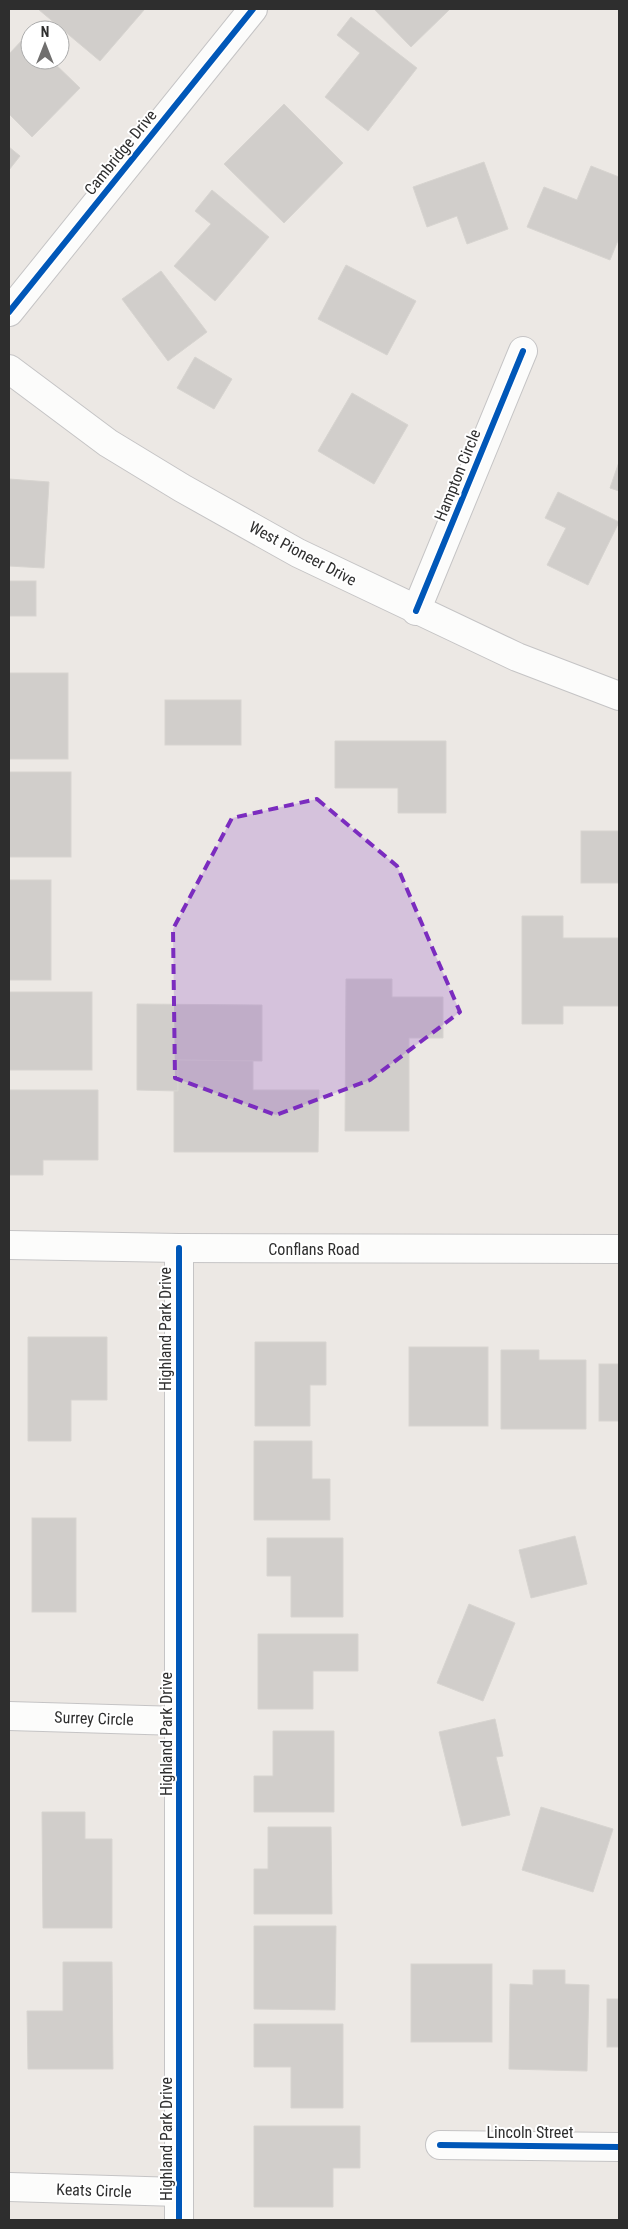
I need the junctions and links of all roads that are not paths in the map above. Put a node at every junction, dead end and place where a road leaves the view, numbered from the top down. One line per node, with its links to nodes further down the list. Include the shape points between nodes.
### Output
1 (253, 9): 2 (street, Cambridge Drive)
2 (9, 312)
3 (524, 351): 5 (street, Hampton Circle)
4 (9, 369): 5 (street, West Pioneer Drive, via 108,443 182,488 298,553)
5 (416, 611): 6 (street, West Pioneer Drive, via 517,658)
6 (619, 696)
7 (9, 1245): 8 (street, Conflans Road)
8 (179, 1248): 9 (street, Conflans Road); 11 (street, Highland Park Drive)
9 (619, 1249)
10 (9, 1716): 11 (street, Surrey Circle)
11 (179, 1721): 15 (street, Highland Park Drive)
12 (440, 2146): 13 (street, Lincoln Street)
13 (619, 2147)
14 (9, 2187): 15 (street, Keats Circle)
15 (179, 2192): 16 (street, Highland Park Drive)
16 (179, 2220)

